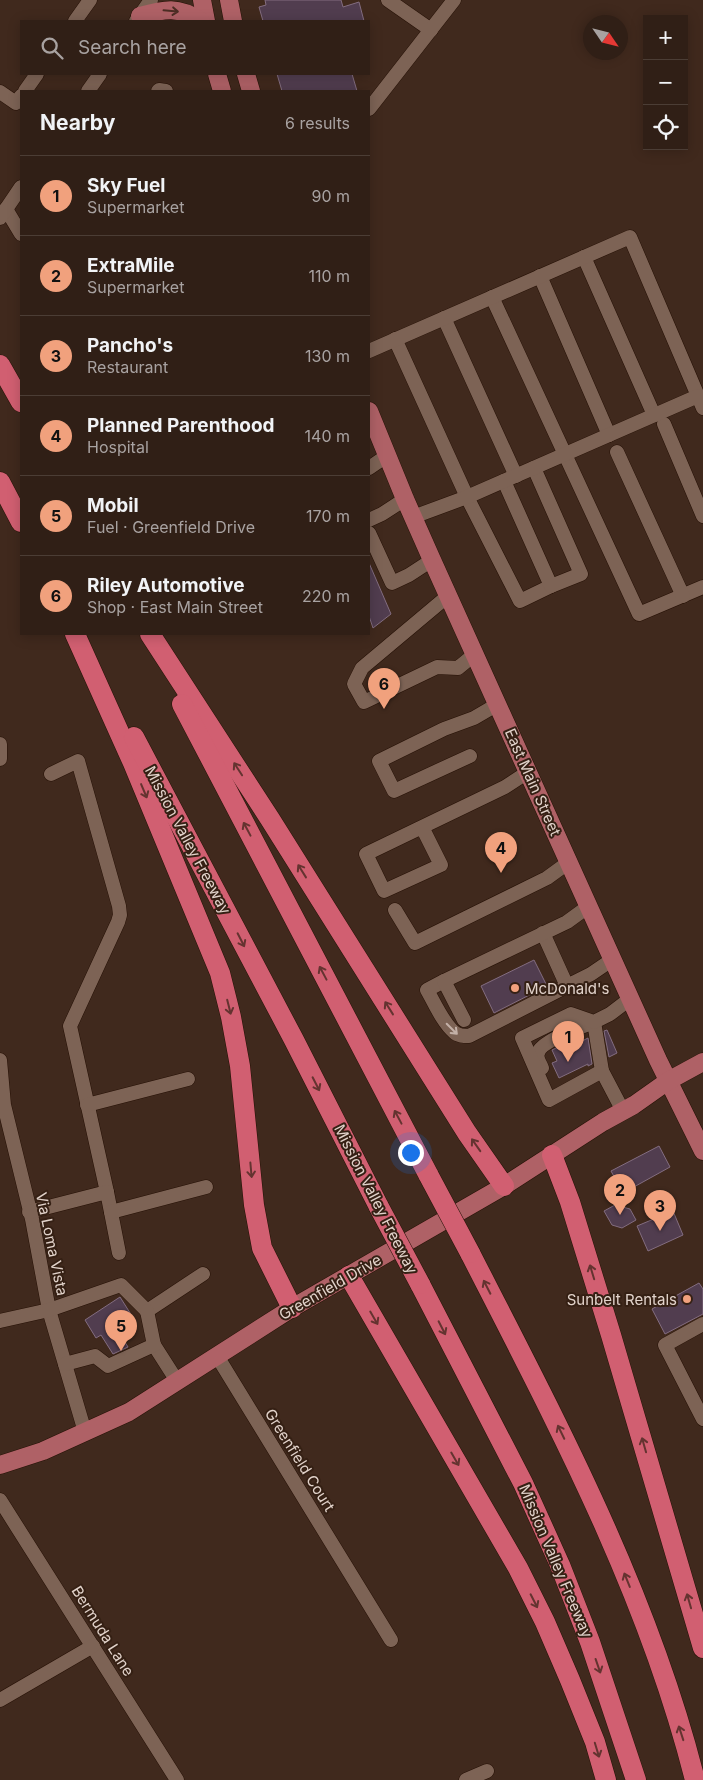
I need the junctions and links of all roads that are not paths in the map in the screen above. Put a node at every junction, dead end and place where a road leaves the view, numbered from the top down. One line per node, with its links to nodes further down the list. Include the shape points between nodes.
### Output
1 (90, 0): 8 (street)
2 (151, 0): 7 (street)
3 (202, 0): 10 (main road)
4 (229, 0): 11 (main road)
5 (388, 0): 12 (street)
6 (448, 2): 12 (street)
7 (138, 19): 9 (main road, one-way to 9, via 164,10 187,12)
8 (76, 20)
9 (199, 20)
10 (206, 20)
11 (233, 20)
12 (431, 30): 23 (street)
13 (36, 75): 17 (street)
14 (99, 75): 18 (street)
15 (217, 75): 19 (main road)
16 (246, 75): 20 (main road)
17 (26, 90)
18 (89, 90)
19 (222, 90)
20 (251, 90)
21 (0, 92): 22 (street, via 16,103)
22 (20, 97)
23 (370, 108)
24 (20, 188): 25 (street)
25 (3, 213): 26 (street)
26 (20, 233)
27 (584, 257): 28 (street); 35 (street, via 630,237); 37 (street)
28 (540, 276): 29 (street); 38 (street)
29 (492, 297): 30 (street); 40 (street)
30 (444, 318): 31 (street); 44 (street)
31 (395, 339): 32 (street); 46 (street)
32 (370, 351)
33 (0, 365): 34 (highway)
34 (20, 400)
35 (700, 402): 37 (street)
36 (370, 413): 41 (main road, East Main Street)
37 (659, 420): 38 (street); 48 (street)
38 (609, 435): 40 (street)
39 (617, 452): 57 (street)
40 (566, 454): 43 (street); 57 (street, via 639,614)
41 (388, 455): 42 (street); 47 (main road, East Main Street)
42 (370, 467)
43 (534, 468): 44 (street); 54 (street, via 581,574)
44 (510, 479): 46 (street); 54 (street)
45 (0, 482): 50 (highway)
46 (467, 497): 49 (street); 54 (street, via 520,601)
47 (405, 499): 49 (main road, East Main Street); 51 (street)
48 (703, 516)
49 (413, 517): 53 (main road, East Main Street)
50 (20, 520)
51 (370, 520)
52 (370, 535): 53 (street, via 392,583)
53 (432, 560): 56 (main road, East Main Street)
54 (551, 586)
55 (703, 587): 57 (street)
56 (448, 596): 62 (main road, East Main Street); 62 (street, via 362,668 354,684 364,702 437,667 458,668)
57 (683, 596)
58 (75, 635): 98 (highway, one-way to 98, via 220,973 240,1066 254,1205 262,1248)
59 (81, 635): 119 (highway, Mission Valley Freeway, one-way to 119, bridge, via 523,1483 560,1565 593,1651)
60 (146, 635): 120 (highway, one-way to 60, bridge, via 672,1702 639,1610 605,1524 562,1433)
61 (151, 635): 90 (highway, one-way to 61)
62 (475, 654): 63 (main road, East Main Street)
63 (498, 704): 65 (street, via 379,761 394,791); 67 (main road, East Main Street)
64 (0, 744): 66 (street)
65 (470, 756)
66 (0, 760)
67 (528, 772): 69 (street, via 505,787); 70 (main road, East Main Street)
68 (51, 774): 86 (street, via 78,760 120,915 70,1026)
69 (422, 826): 69 (street, via 366,854 384,891 441,865)
70 (569, 862): 71 (main road, East Main Street); 72 (street, via 547,878 414,943)
71 (589, 906): 73 (street, via 567,922); 74 (main road, East Main Street)
72 (395, 910)
73 (543, 933): 75 (street); 76 (street)
74 (613, 959): 76 (street); 77 (main road, East Main Street)
75 (444, 982): 76 (street, one-way to 76, via 427,990 454,1033 461,1036 469,1036); 78 (street)
76 (567, 986)
77 (630, 998): 79 (street); 84 (main road, East Main Street)
78 (464, 1020)
79 (594, 1022): 82 (street); 85 (street, via 546,1043 538,1051 537,1058); 85 (street, via 571,1014 522,1038 549,1100)
80 (0, 1060): 93 (street, Via Loma Vista, via 4,1105)
81 (703, 1062): 84 (main road, Greenfield Drive)
82 (602, 1072): 85 (street); 87 (street)
83 (188, 1079): 86 (street)
84 (668, 1081): 87 (main road, Greenfield Drive); 88 (main road, East Main Street)
85 (555, 1097)
86 (87, 1104): 92 (street)
87 (624, 1111): 89 (main road, Greenfield Drive)
88 (703, 1151)
89 (552, 1155): 90 (main road, Greenfield Drive); 113 (highway, one-way to 89, via 608,1325)
90 (504, 1186): 97 (main road, Greenfield Drive)
91 (206, 1187): 94 (street)
92 (106, 1192): 93 (street); 94 (street)
93 (29, 1212): 99 (street, Via Loma Vista)
94 (111, 1212): 95 (street)
95 (119, 1253)
96 (203, 1274): 100 (street)
97 (349, 1276): 98 (main road, Greenfield Drive); 118 (highway, one-way to 118, via 518,1568 570,1680 595,1742)
98 (292, 1308): 104 (main road, Greenfield Drive)
99 (49, 1310): 100 (street, via 121,1286); 101 (street); 105 (street, Via Loma Vista)
100 (147, 1311): 103 (street)
101 (0, 1321)
102 (703, 1324): 107 (street, via 665,1345)
103 (154, 1345): 105 (street, via 108,1366 95,1356); 106 (street)
104 (217, 1356): 106 (main road, Greenfield Drive); 111 (street, Greenfield Court)
105 (65, 1364): 108 (street, Via Loma Vista)
106 (177, 1381): 108 (main road, Greenfield Drive, via 129,1412)
107 (703, 1419)
108 (85, 1432): 109 (main road, Greenfield Drive, via 43,1451)
109 (0, 1465)
110 (0, 1500): 112 (street, Bermuda Lane)
111 (391, 1640)
112 (93, 1646): 114 (street); 116 (street, Bermuda Lane)
113 (703, 1648)
114 (0, 1700)
115 (487, 1771): 117 (street)
116 (178, 1780)
117 (466, 1780)
118 (606, 1780)
119 (636, 1780)
120 (695, 1780)

